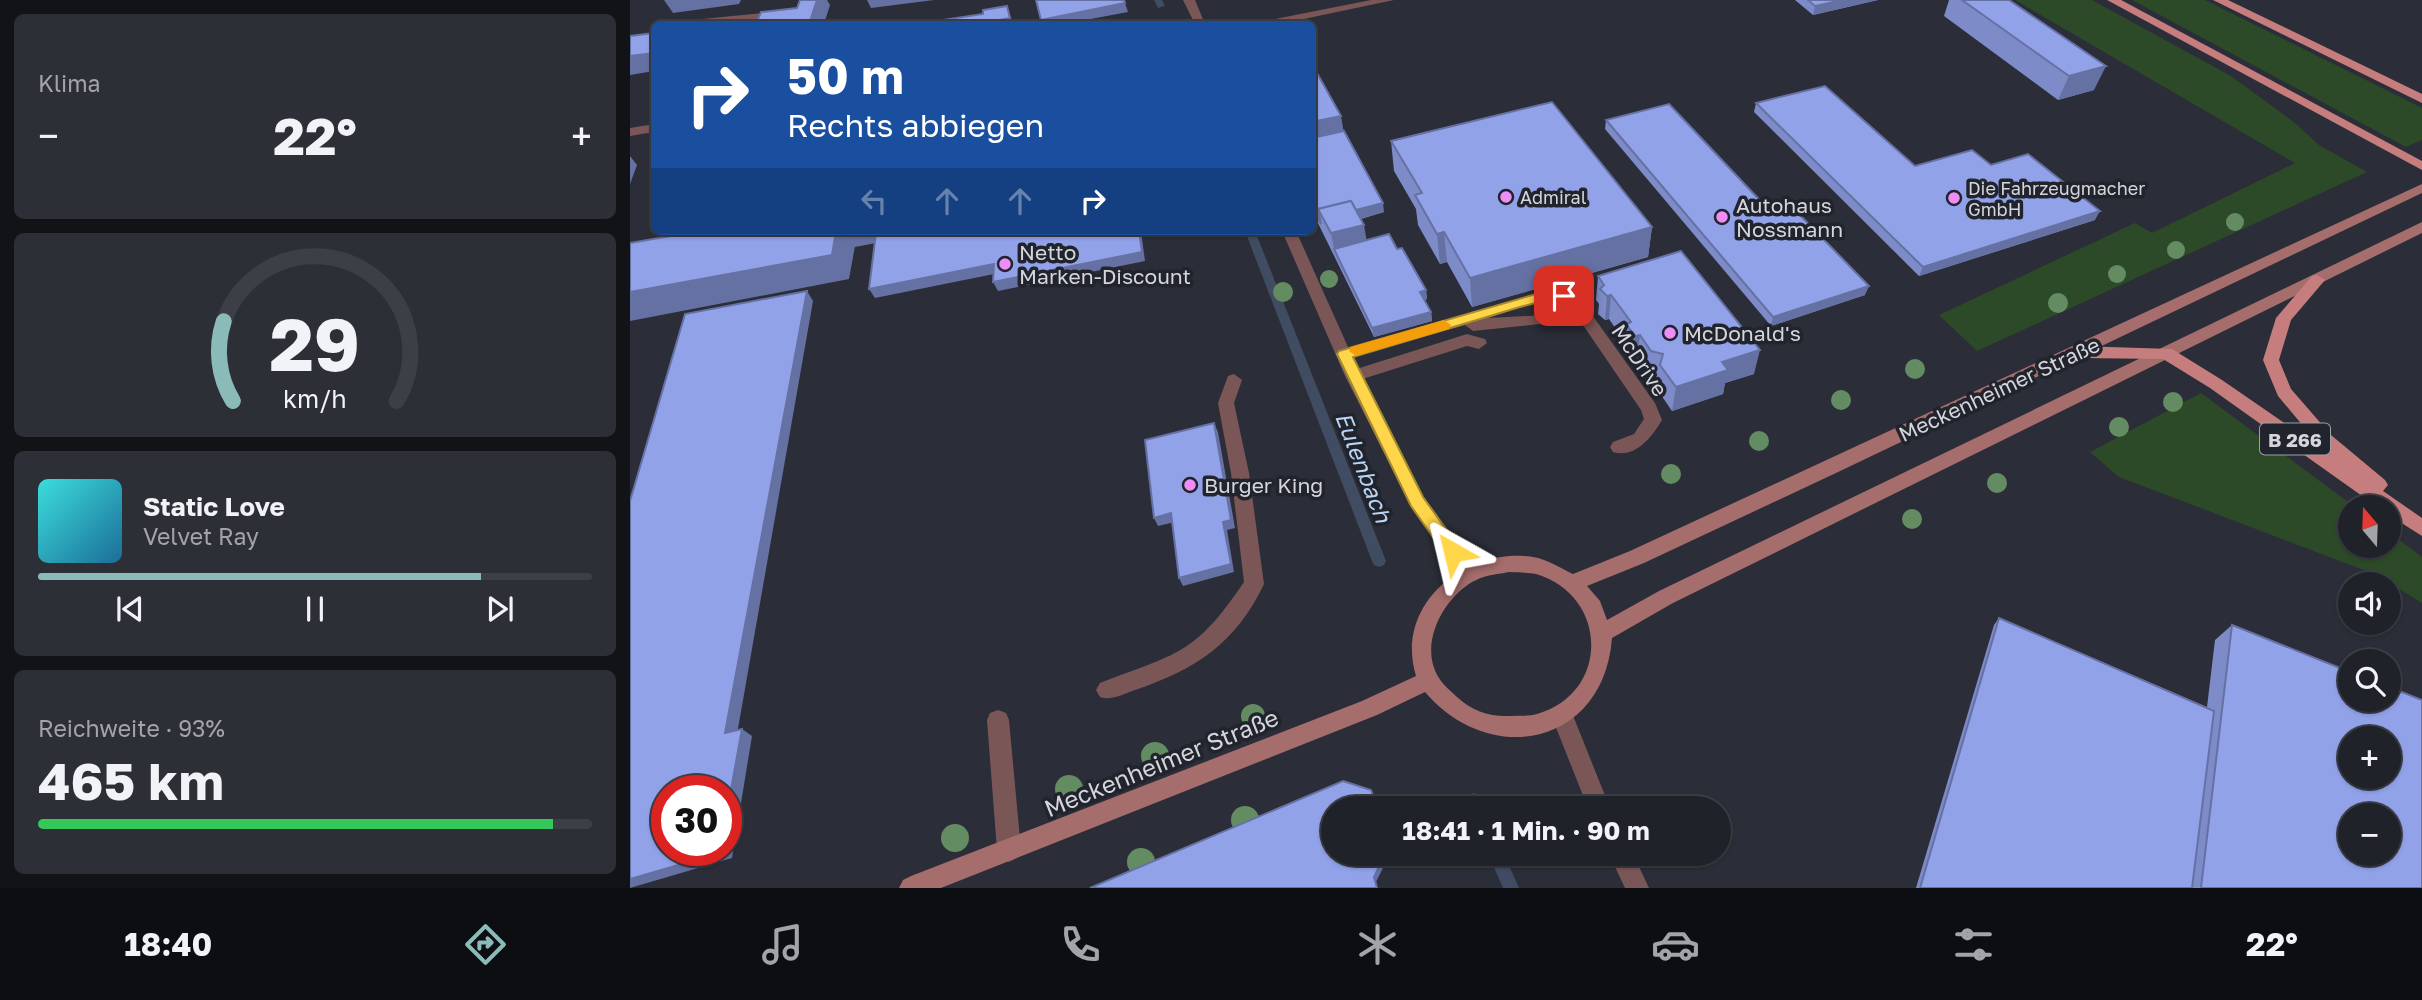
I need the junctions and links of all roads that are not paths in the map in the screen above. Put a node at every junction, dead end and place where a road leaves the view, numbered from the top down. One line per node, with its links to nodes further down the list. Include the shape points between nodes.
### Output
1 (1189, 0): 7 (street)
2 (1388, 0): 8 (street)
3 (2113, 0): 12 (main road)
4 (2219, 0): 9 (main road)
5 (709, 21): 6 (street, via 753,15 763,16)
6 (762, 21)
7 (1199, 21)
8 (1280, 21)
9 (2421, 99)
10 (651, 128): 11 (street)
11 (630, 132)
12 (2422, 166)
13 (2422, 188): 20 (main road, Meckenheimer Straße)
14 (2422, 227): 16 (main road, Meckenheimer Straße)
15 (1291, 235): 22 (street)
16 (2317, 280): 21 (main road, Meckenheimer Straße); 26 (main road, B 266, via 2284,318 2271,360 2284,392 2325,440)
17 (1540, 319): 18 (street)
18 (1435, 328): 22 (street); 25 (street, McDrive, via 1550,295 1575,302 1653,420 1640,439)
19 (1479, 343): 23 (street, via 1467,340)
20 (2078, 352): 21 (main road); 29 (main road, Meckenheimer Straße)
21 (2166, 353): 27 (main road, B 266); 30 (main road, Meckenheimer Straße, via 1666,597)
22 (1344, 354): 23 (street)
23 (1353, 376): 28 (street, via 1417,501)
24 (1234, 380): 32 (street, via 1226,403 1254,584 1216,635 1194,655)
25 (1619, 447)
26 (2422, 521)
27 (2422, 528)
28 (1470, 574): 29 (main road, via 1508,564 1540,567); 31 (main road, via 1442,594 1425,624 1422,648)
29 (1572, 583): 30 (main road, via 1592,604)
30 (1603, 633): 33 (main road, via 1603,656 1590,688)
31 (1429, 680): 33 (main road, via 1456,711 1488,725 1513,728); 36 (main road, Meckenheimer Straße)
32 (1107, 690)
33 (1562, 715): 35 (street)
34 (998, 720): 36 (street)
35 (1594, 796)
36 (1009, 850): 38 (main road, Meckenheimer Straße)
37 (1626, 866): 39 (street)
38 (911, 888)
39 (1637, 888)

